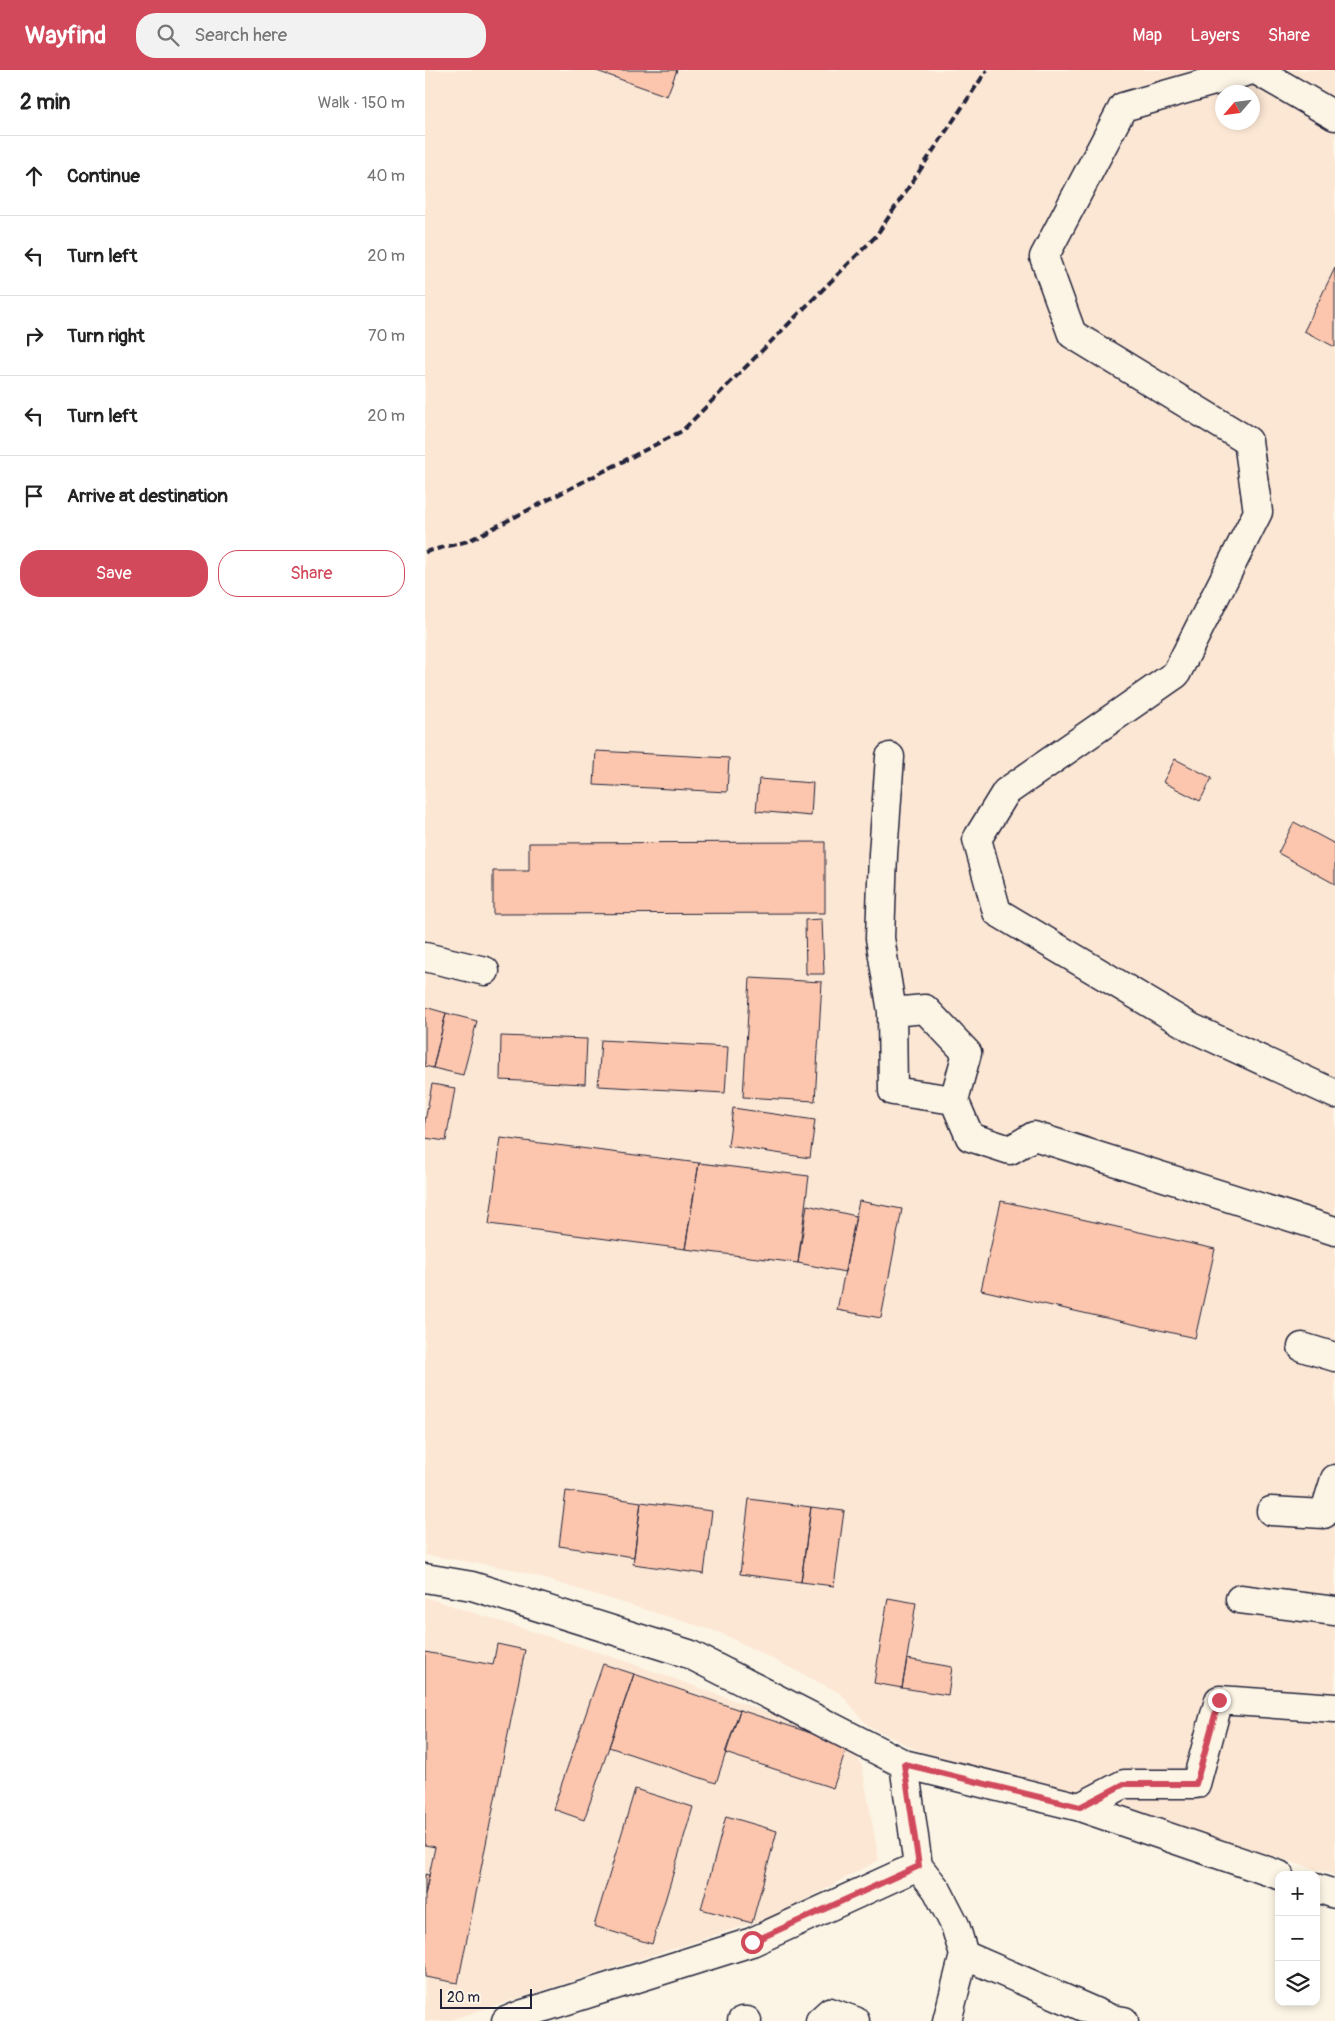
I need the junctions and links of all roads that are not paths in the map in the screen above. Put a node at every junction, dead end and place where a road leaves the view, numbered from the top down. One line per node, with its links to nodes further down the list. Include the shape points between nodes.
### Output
1 (1252, 70): 8 (street, via 1123,107 1044,257 1072,334 1248,440 1258,512 1176,674 1006,792 977,839 997,912 1192,1028)
2 (1257, 70): 3 (street)
3 (1335, 116)
4 (891, 758): 7 (street, via 880,938)
5 (425, 957): 6 (street)
6 (485, 971)
7 (892, 1012): 9 (street, via 893,1091); 9 (street, via 925,1009 967,1053)
8 (1335, 1094)
9 (954, 1100): 10 (street, via 969,1137 1010,1150 1034,1136)
10 (1335, 1231)
11 (1301, 1347): 12 (street)
12 (1335, 1357)
13 (1335, 1479): 14 (street, via 1324,1514)
14 (1271, 1511)
15 (425, 1578): 19 (street, via 472,1586 689,1654)
16 (1241, 1600): 17 (street)
17 (1335, 1611)
18 (1335, 1708): 20 (street, via 1219,1700 1196,1784 1124,1784)
19 (904, 1764): 20 (street); 21 (street)
20 (1080, 1807): 22 (street)
21 (919, 1866): 25 (street, via 937,1890 955,1925); 26 (street, via 752,1942)
22 (1275, 1874)
23 (1320, 1889): 24 (street)
24 (1335, 1894)
25 (964, 1956): 31 (street); 32 (street, via 1111,2019)
26 (506, 2021)
27 (741, 2021): 28 (street)
28 (747, 2021)
29 (820, 2021): 30 (street, via 830,2012)
30 (855, 2021)
31 (947, 2021)
32 (1124, 2021)

